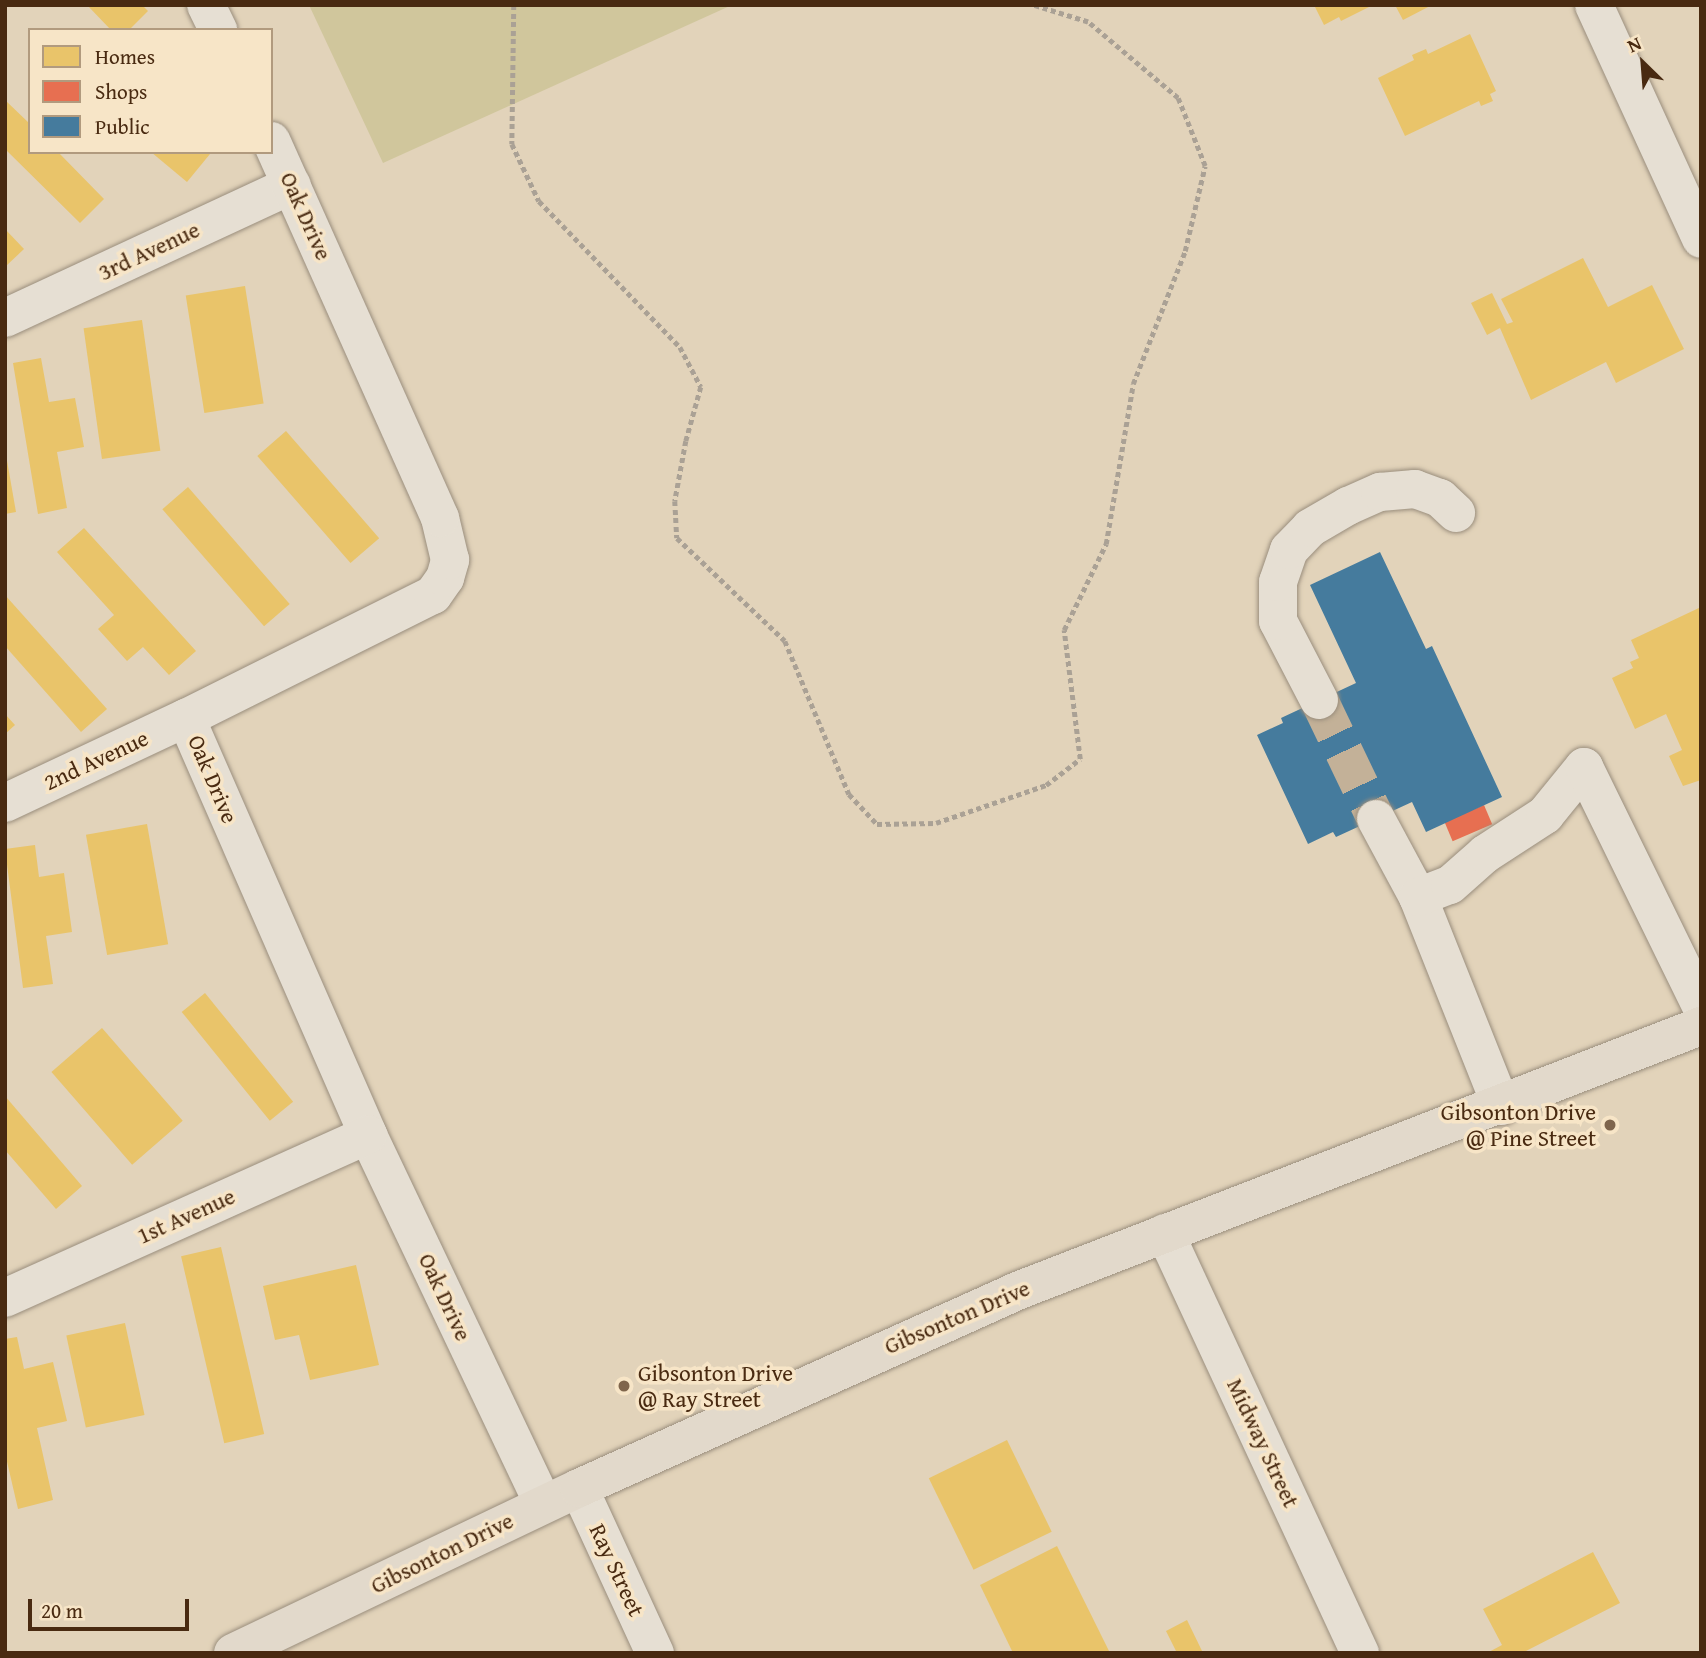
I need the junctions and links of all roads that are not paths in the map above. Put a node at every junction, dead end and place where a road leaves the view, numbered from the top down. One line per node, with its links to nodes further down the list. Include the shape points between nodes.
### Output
1 (206, 5): 3 (street)
2 (1594, 5): 6 (street)
3 (217, 28)
4 (273, 145): 5 (street, Oak Drive)
5 (292, 185): 7 (street, 3rd Avenue); 10 (street, Oak Drive, via 440,518 450,560 433,595)
6 (1701, 239)
7 (5, 318)
8 (1455, 513): 9 (street, via 1440,498 1415,489 1380,492 1310,528 1289,550 1278,582 1278,621)
9 (1319, 700)
10 (186, 718): 11 (street, 2nd Avenue); 17 (street, Oak Drive)
11 (5, 803)
12 (1376, 819): 13 (street)
13 (1418, 897): 14 (street, via 1450,885 1485,854 1545,815 1584,767); 16 (street)
14 (1701, 1006)
15 (1701, 1026): 16 (main road, Gibsonton Drive)
16 (1501, 1106): 18 (main road, Gibsonton Drive)
17 (368, 1135): 19 (street, 1st Avenue); 21 (street, Oak Drive)
18 (1165, 1233): 20 (main road, Gibsonton Drive, via 870,1354); 24 (street, Midway Street)
19 (5, 1298)
20 (579, 1488): 21 (main road, Gibsonton Drive); 23 (street, Ray Street)
21 (542, 1504): 22 (main road, Gibsonton Drive)
22 (233, 1653)
23 (655, 1653)
24 (1360, 1653)

